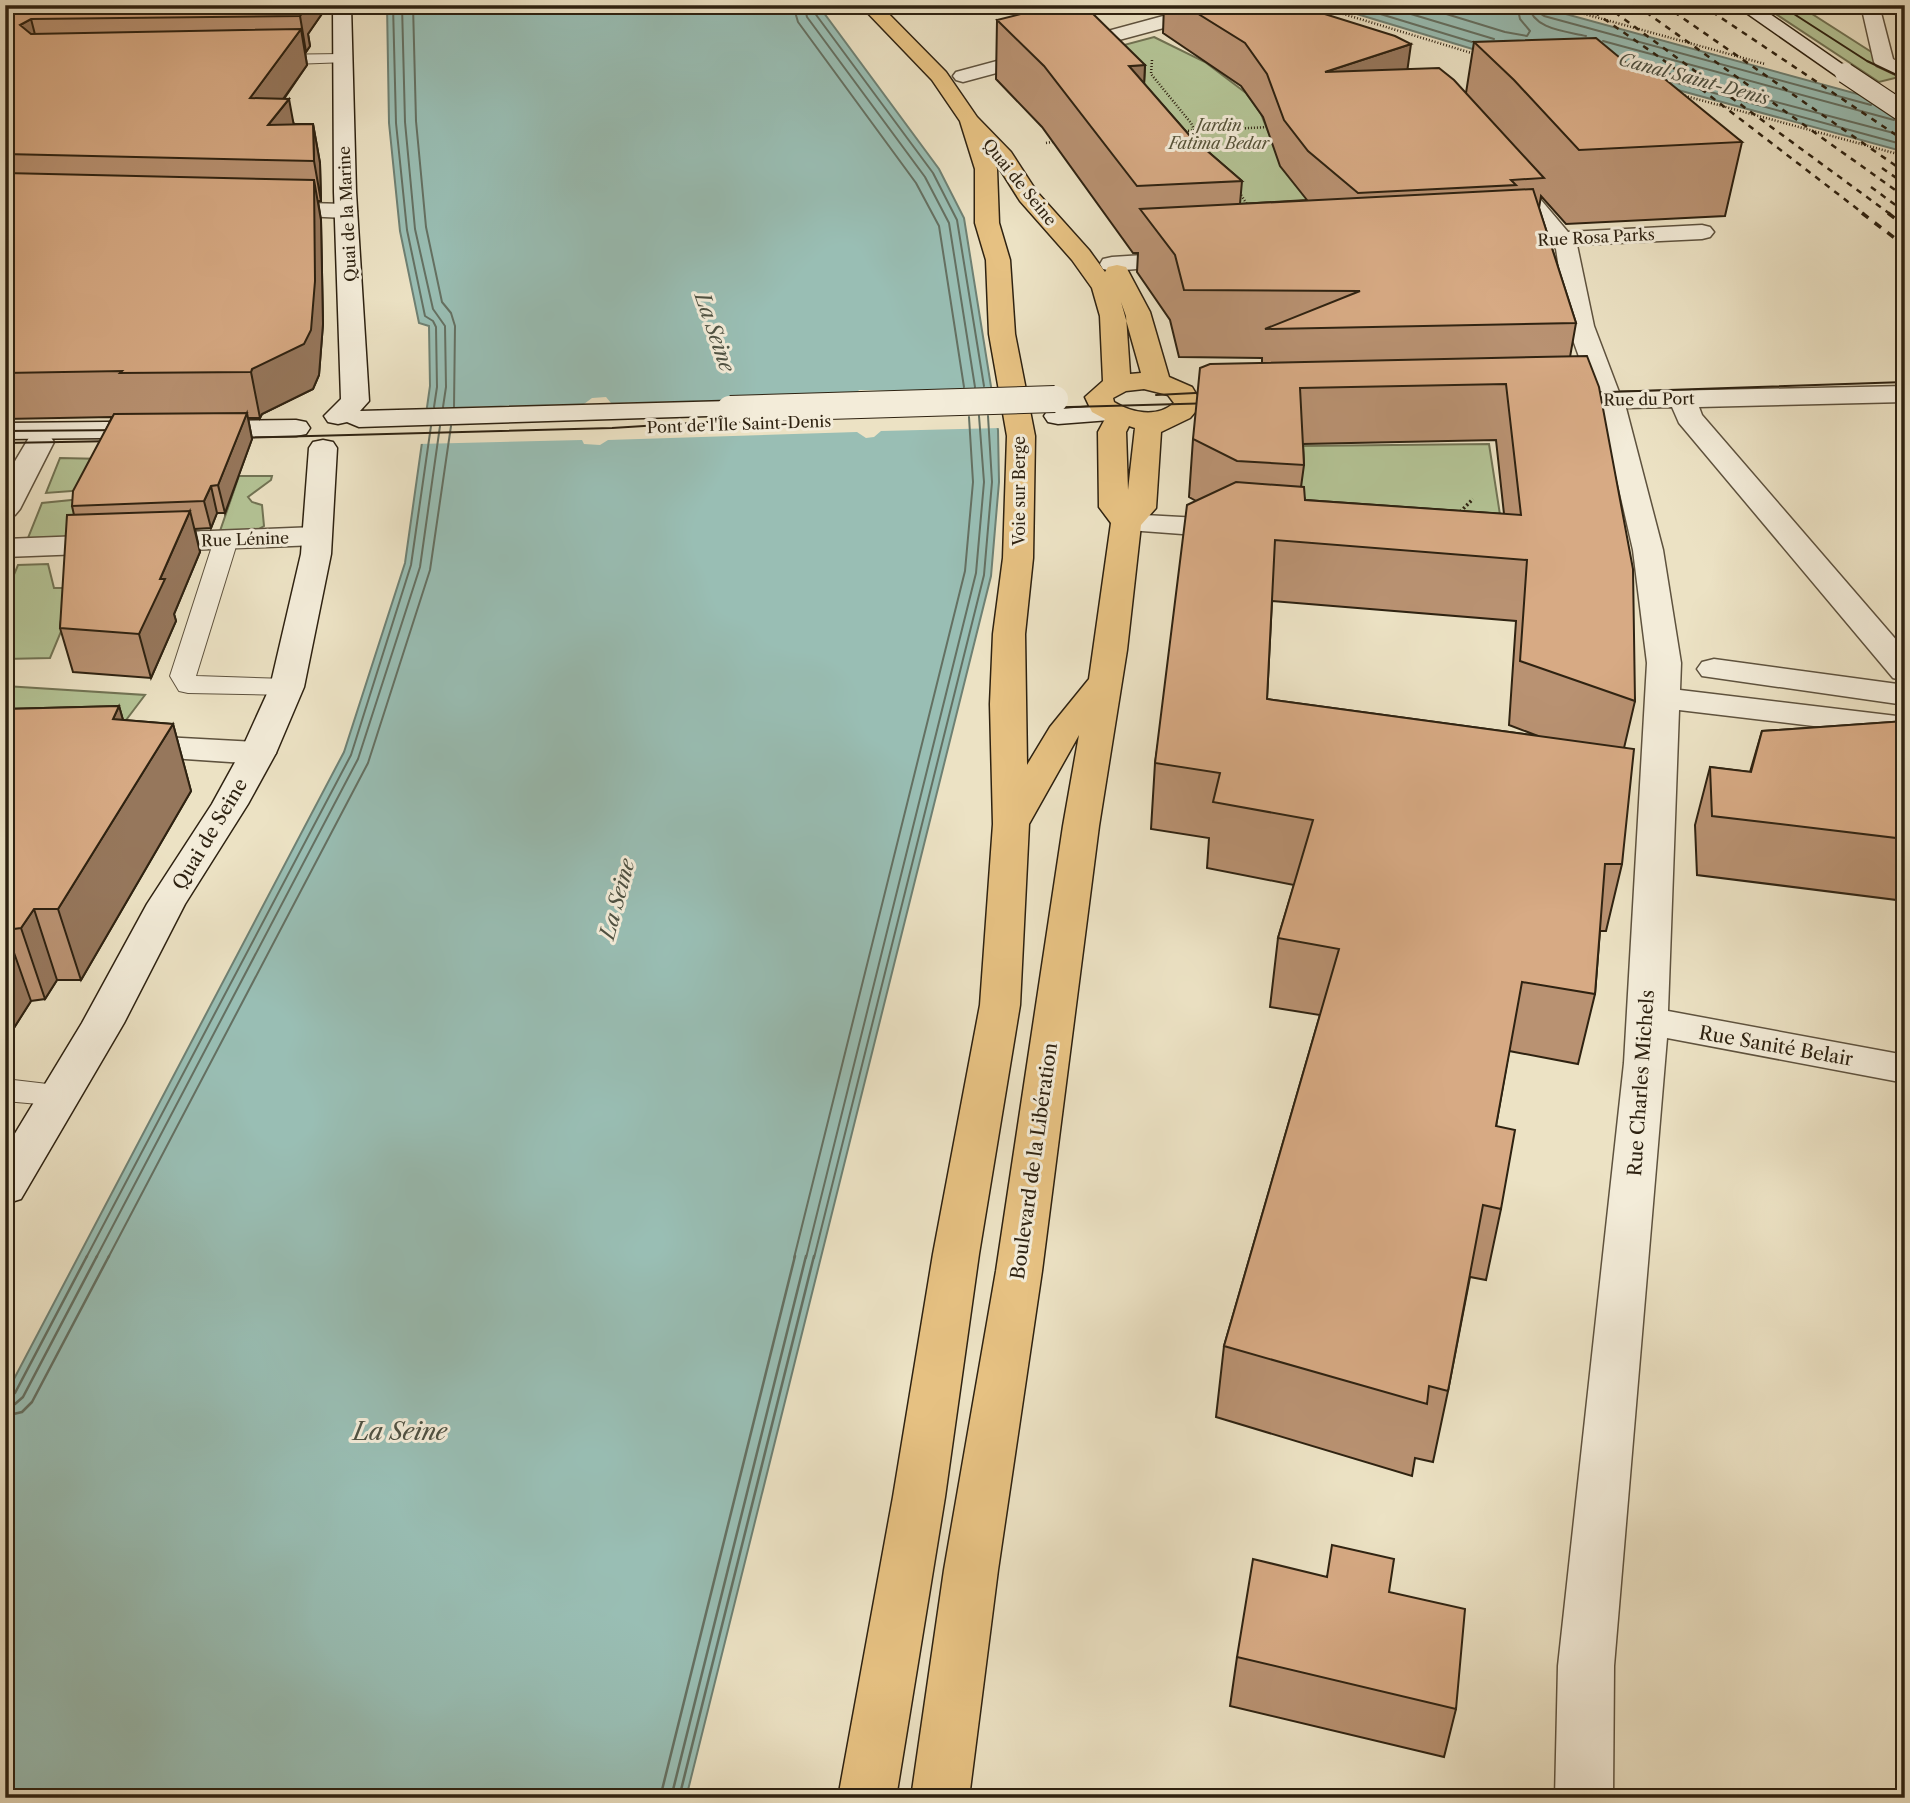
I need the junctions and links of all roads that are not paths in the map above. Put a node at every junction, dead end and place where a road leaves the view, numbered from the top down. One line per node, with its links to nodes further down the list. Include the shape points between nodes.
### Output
1 (342, 5): 8 (street, Quai de la Marine)
2 (869, 5): 14 (main road, Quai de Seine, via 939,76)
3 (1744, 5): 13 (street, bridge)
4 (1870, 5): 10 (street, via 1884,62)
5 (1203, 6): 7 (lane)
6 (907, 15): 11 (main road)
7 (1232, 15): 11 (street, via 1185,16)
8 (342, 59): 9 (lane); 17 (street, Quai de la Marine)
9 (246, 60)
10 (1905, 73)
11 (963, 76): 12 (main road)
12 (980, 94)
13 (1905, 113)
14 (989, 151): 19 (main road, Quai de Seine, via 1028,197); 19 (main road, Voie sur Berge, via 987,223)
15 (1493, 159): 20 (street)
16 (247, 209): 17 (street)
17 (346, 211): 31 (street, Quai de la Marine)
18 (1702, 232): 20 (street, Rue Rosa Parks)
19 (1022, 236): 23 (main road, Quai de Seine, via 1049,204 1050,185); 28 (main road, Quai de Seine, via 1081,255 1104,288 1113,316); 49 (main road, Voie sur Berge, via 1002,334 1021,436)
20 (1562, 239): 21 (street, Rue Rosa Parks); 26 (street, Rue Charles Michels, via 1568,248 1585,375)
21 (1516, 241)
22 (1209, 258): 23 (street)
23 (1112, 264): 25 (main road, Quai de Seine, via 1141,320 1148,366)
24 (1905, 394): 29 (street, Rue du Port)
25 (1182, 399): 28 (main road); 28 (main road, via 1140,420); 38 (main road, Boulevard de la Libération, via 1147,433 1142,508)
26 (1609, 400): 27 (street, Rue du Port); 29 (street, Rue du Port); 48 (street, Rue Charles Michels, via 1648,550 1664,663)
27 (1557, 401)
28 (1112, 403): 31 (street, Pont de l'Île Saint-Denis, via 396,426); 38 (main road, via 1114,507)
29 (1686, 408): 30 (street); 44 (street)
30 (1656, 419)
31 (354, 423): 33 (street, via 318,418); 36 (street, via 348,444)
32 (5, 431): 33 (street)
33 (294, 432): 34 (street); 36 (street, via 301,445)
34 (40, 442): 35 (street); 37 (street)
35 (5, 443)
36 (323, 448): 40 (street, Quai de Seine)
37 (5, 509)
38 (1126, 523): 39 (street); 45 (main road, Boulevard de la Libération)
39 (1259, 531)
40 (316, 536): 41 (street, Rue Lénine); 46 (street, Quai de Seine)
41 (226, 540): 42 (street, Rue Lénine); 46 (lane, via 183,676 188,685)
42 (5, 548)
43 (1714, 669): 47 (street)
44 (1905, 671)
45 (1105, 682): 53 (main road); 55 (main road, Boulevard de la Libération)
46 (287, 688): 52 (street, Quai de Seine)
47 (1905, 695)
48 (1662, 698): 50 (street); 56 (street, Rue Charles Michels)
49 (1007, 704): 53 (main road); 54 (main road, Voie sur Berge)
50 (1905, 727)
51 (89, 743): 52 (street)
52 (258, 753): 59 (street, Quai de Seine, via 166,904)
53 (1050, 753): 54 (main road); 55 (main road)
54 (1011, 824): 61 (main road, via 1000,1006)
55 (1082, 826): 62 (main road, Boulevard de la Libération)
56 (1647, 1021): 57 (street, Rue Sanité Belair); 63 (street, Rue Charles Michels, via 1586,1666)
57 (1905, 1069)
58 (5, 1090): 59 (lane)
59 (61, 1095): 60 (street, Quai de Seine)
60 (5, 1188)
61 (867, 1798)
62 (940, 1798)
63 (1584, 1798)

